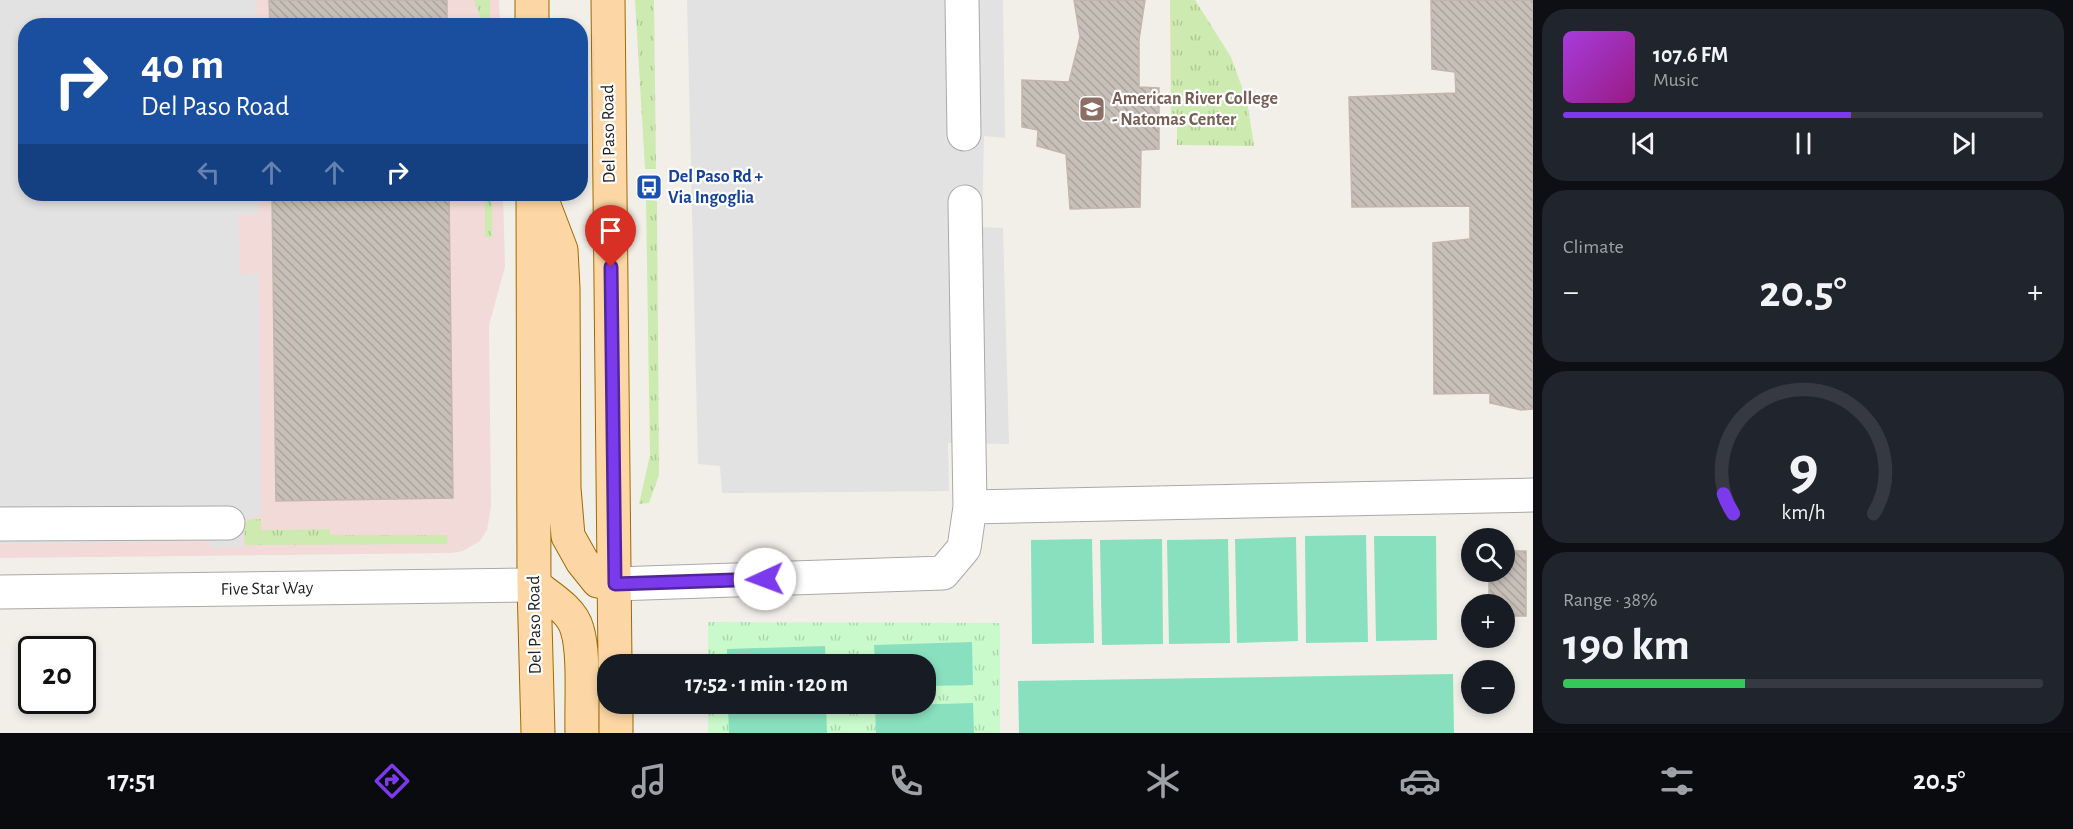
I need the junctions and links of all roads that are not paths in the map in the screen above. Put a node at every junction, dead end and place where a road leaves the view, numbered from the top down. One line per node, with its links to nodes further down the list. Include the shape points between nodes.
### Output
1 (532, 0): 4 (main road)
2 (608, 0): 13 (main road, Del Paso Road)
3 (962, 0): 5 (street)
4 (532, 18)
5 (964, 134)
6 (533, 201): 14 (main road, Del Paso Road)
7 (542, 201): 13 (main road, via 561,250 568,536 598,582)
8 (965, 202): 10 (street)
9 (1533, 495): 10 (street)
10 (970, 507): 13 (street, via 964,549 943,573)
11 (228, 523): 12 (street)
12 (0, 524)
13 (615, 584): 16 (main road, Del Paso Road)
14 (534, 585): 15 (street, Five Star Way); 18 (main road, Del Paso Road); 19 (main road, via 562,607 577,627)
15 (0, 592)
16 (615, 654)
17 (616, 714): 20 (main road)
18 (538, 733)
19 (582, 733)
20 (616, 733)

